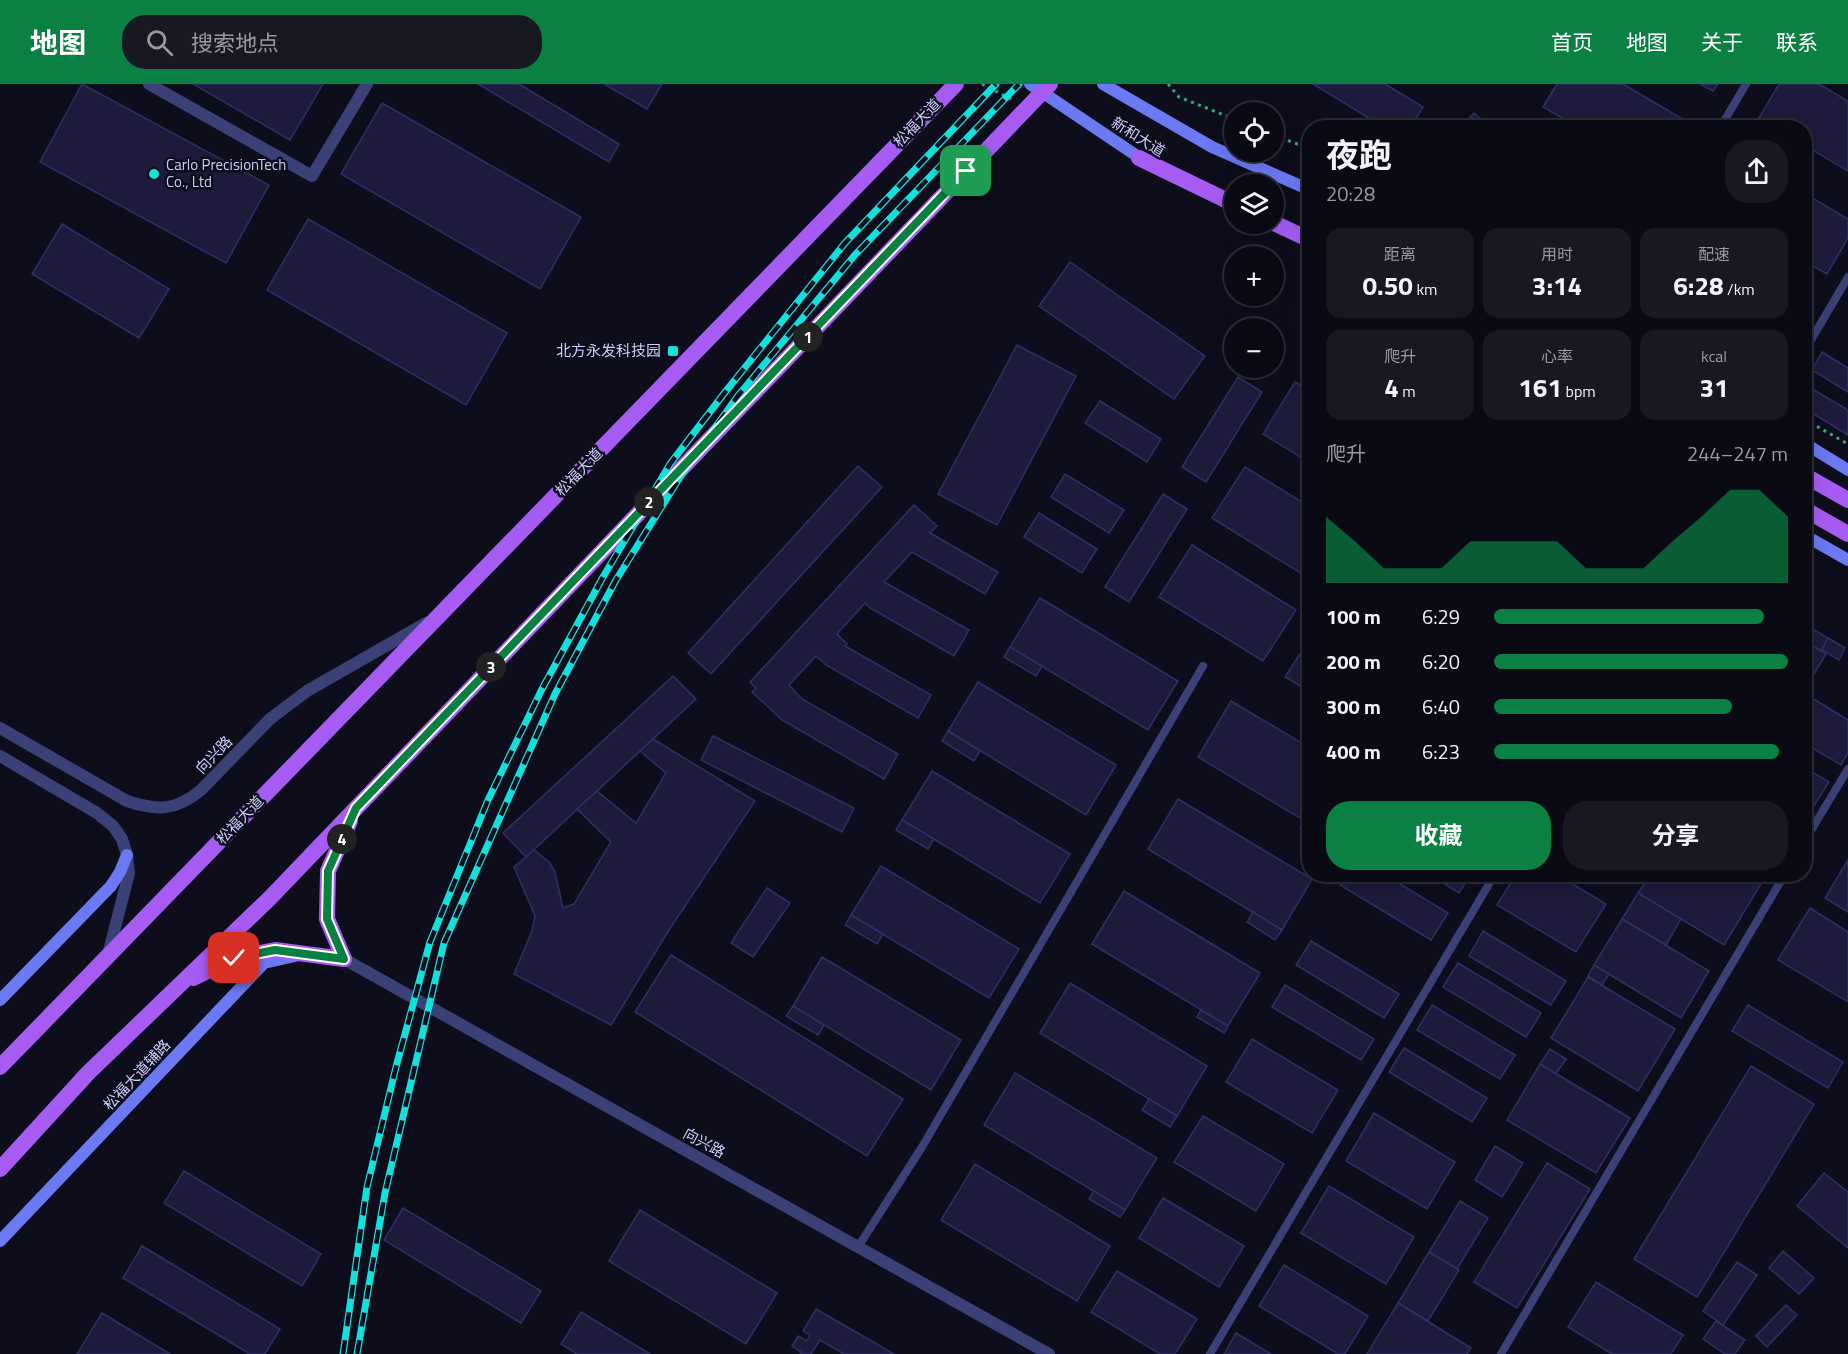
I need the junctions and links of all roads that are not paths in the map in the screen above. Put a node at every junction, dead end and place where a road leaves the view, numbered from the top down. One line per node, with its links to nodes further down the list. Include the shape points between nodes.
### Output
1 (149, 84): 2 (street, via 312,176)
2 (367, 84)
3 (956, 84): 27 (main road, 松福大道)
4 (1103, 84): 8 (main road, 新和大道)
5 (1746, 84): 7 (lane)
6 (1041, 86): 9 (main road, 新和大道); 32 (main road, via 1027,108)
7 (1725, 120)
8 (1212, 147): 10 (main road, 新和大道); 11 (main road)
9 (1139, 158): 12 (main road)
10 (1302, 186)
11 (1302, 195)
12 (1224, 201)
13 (1284, 228): 15 (main road)
14 (1283, 234): 16 (main road)
15 (1302, 236)
16 (1302, 244)
17 (1848, 277): 18 (lane)
18 (1812, 338)
19 (1812, 447): 20 (main road)
20 (1848, 470)
21 (1812, 480): 22 (main road)
22 (1848, 500)
23 (1812, 513): 24 (main road)
24 (1848, 534)
25 (1812, 540): 26 (main road)
26 (1848, 560)
27 (438, 617): 29 (street, 向兴路, via 307,690 270,719 201,790 176,806 160,809 127,801); 38 (main road, 松福大道)
28 (1203, 666): 45 (lane, via 922,1147)
29 (0, 728)
30 (0, 756): 34 (street, via 97,813 113,826)
31 (1848, 769): 33 (lane)
32 (356, 808): 39 (main road, via 328,871 327,919); 40 (main road)
33 (1812, 829)
34 (127, 855): 38 (street, via 129,873); 41 (main road, via 111,886)
35 (1490, 882): 47 (lane)
36 (1780, 882): 48 (lane)
37 (308, 953): 39 (main road); 40 (main road, via 275,950 234,958); 44 (main road, 松福大道辅路, via 264,963)
38 (108, 957): 42 (main road, 松福大道)
39 (344, 959): 45 (street, 向兴路)
40 (179, 986): 43 (main road, via 88,1073)
41 (0, 1000)
42 (0, 1067)
43 (2, 1166)
44 (0, 1241)
45 (858, 1247): 46 (street, 向兴路)
46 (1049, 1354)
47 (1210, 1354)
48 (1501, 1354)

